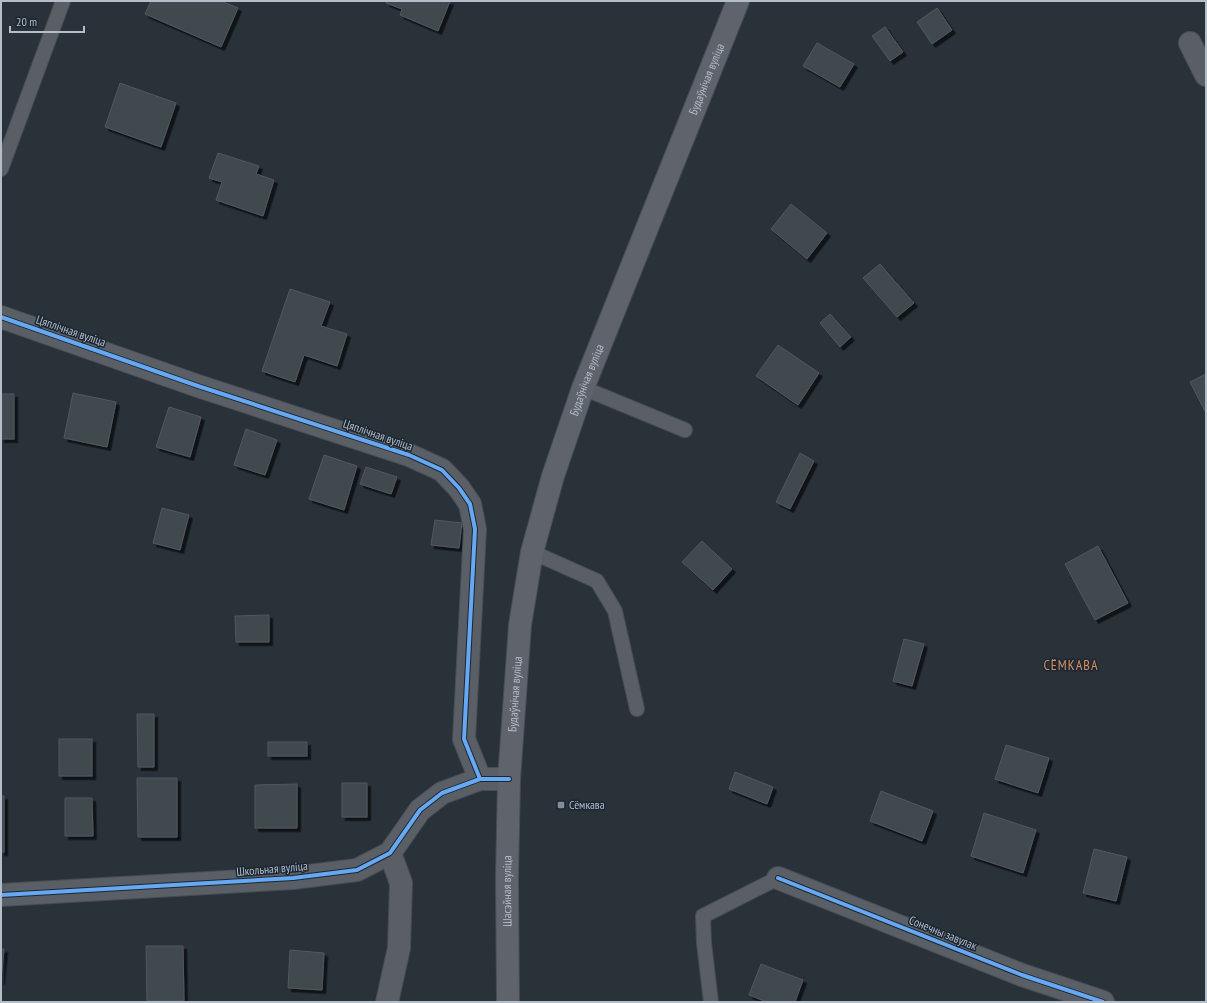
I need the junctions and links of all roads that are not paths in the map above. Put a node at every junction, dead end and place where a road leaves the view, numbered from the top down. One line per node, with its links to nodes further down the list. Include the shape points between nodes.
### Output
1 (63, 1): 5 (lane)
2 (738, 1): 7 (main road, Будаўнічая вуліца)
3 (1190, 43): 4 (street)
4 (1206, 75)
5 (1, 169)
6 (1, 317): 11 (street, Цяплічная вуліца, via 198,386 409,455 442,470 470,504 475,529 464,739)
7 (583, 388): 8 (lane); 9 (main road, Будаўнічая вуліца, via 553,476)
8 (685, 430)
9 (532, 552): 10 (lane, via 597,581 615,611); 12 (main road, Будаўнічая вуліца, via 520,625)
10 (637, 709)
11 (480, 779): 12 (street, Школьная вуліца); 13 (street, Школьная вуліца, via 442,793 420,810)
12 (509, 779): 17 (main road, Шасэйная вуліца)
13 (390, 853): 15 (street, Школьная вуліца, via 357,870 293,878); 16 (street, via 401,883 399,948)
14 (778, 878): 18 (lane, via 703,916); 19 (street, Сонечны завулак, via 1022,975)
15 (1, 895)
16 (387, 1002)
17 (508, 1002)
18 (711, 1002)
19 (1103, 1002)

